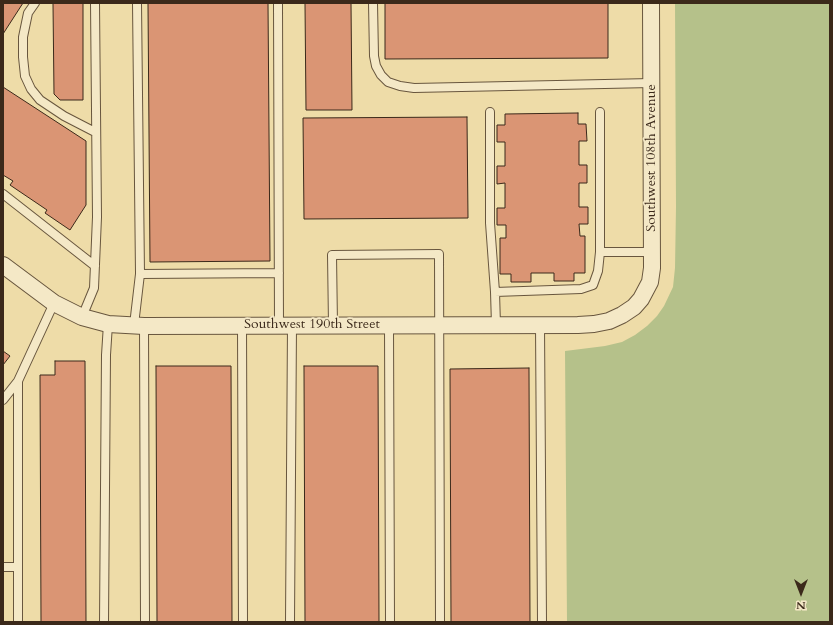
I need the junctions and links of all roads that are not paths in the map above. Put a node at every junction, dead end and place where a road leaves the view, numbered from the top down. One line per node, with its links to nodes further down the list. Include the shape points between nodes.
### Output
1 (35, 3): 10 (lane, via 28,13 23,36 24,76 40,100)
2 (95, 3): 10 (lane)
3 (137, 3): 17 (lane)
4 (278, 3): 16 (lane)
5 (373, 3): 7 (lane, via 376,66 388,82 400,86 414,88)
6 (651, 3): 7 (street, Southwest 108th Avenue)
7 (652, 83): 13 (street, Southwest 108th Avenue)
8 (490, 112): 18 (lane, via 490,223)
9 (600, 112): 12 (lane)
10 (95, 132): 15 (lane)
11 (3, 194): 15 (lane)
12 (600, 252): 13 (lane); 18 (lane, via 593,285 581,289)
13 (653, 252): 20 (street, Southwest 108th Avenue, via 650,282)
14 (3, 265): 19 (street, Southwest 190th Street)
15 (95, 266): 21 (lane, via 94,288)
16 (280, 273): 17 (lane); 25 (lane)
17 (140, 274): 23 (lane)
18 (495, 292): 29 (lane)
19 (54, 303): 21 (street, Southwest 190th Street); 31 (lane)
20 (634, 307): 30 (street, Southwest 190th Street, via 609,321 578,326)
21 (82, 317): 22 (street, Southwest 190th Street)
22 (108, 324): 23 (street, Southwest 190th Street); 36 (lane)
23 (139, 326): 24 (street, Southwest 190th Street); 37 (lane)
24 (242, 326): 25 (street, Southwest 190th Street); 38 (lane)
25 (286, 326): 26 (street, Southwest 190th Street); 39 (lane)
26 (333, 326): 27 (street, Southwest 190th Street); 28 (lane, via 332,255 439,254)
27 (389, 326): 28 (street, Southwest 190th Street); 40 (lane)
28 (440, 326): 29 (street, Southwest 190th Street); 41 (lane)
29 (496, 326): 30 (street, Southwest 190th Street)
30 (540, 326): 42 (lane)
31 (18, 381): 32 (lane); 33 (lane)
32 (3, 400)
33 (18, 567): 34 (lane); 35 (lane)
34 (3, 568)
35 (18, 622)
36 (104, 622)
37 (145, 622)
38 (243, 622)
39 (290, 622)
40 (390, 622)
41 (440, 622)
42 (542, 622)

